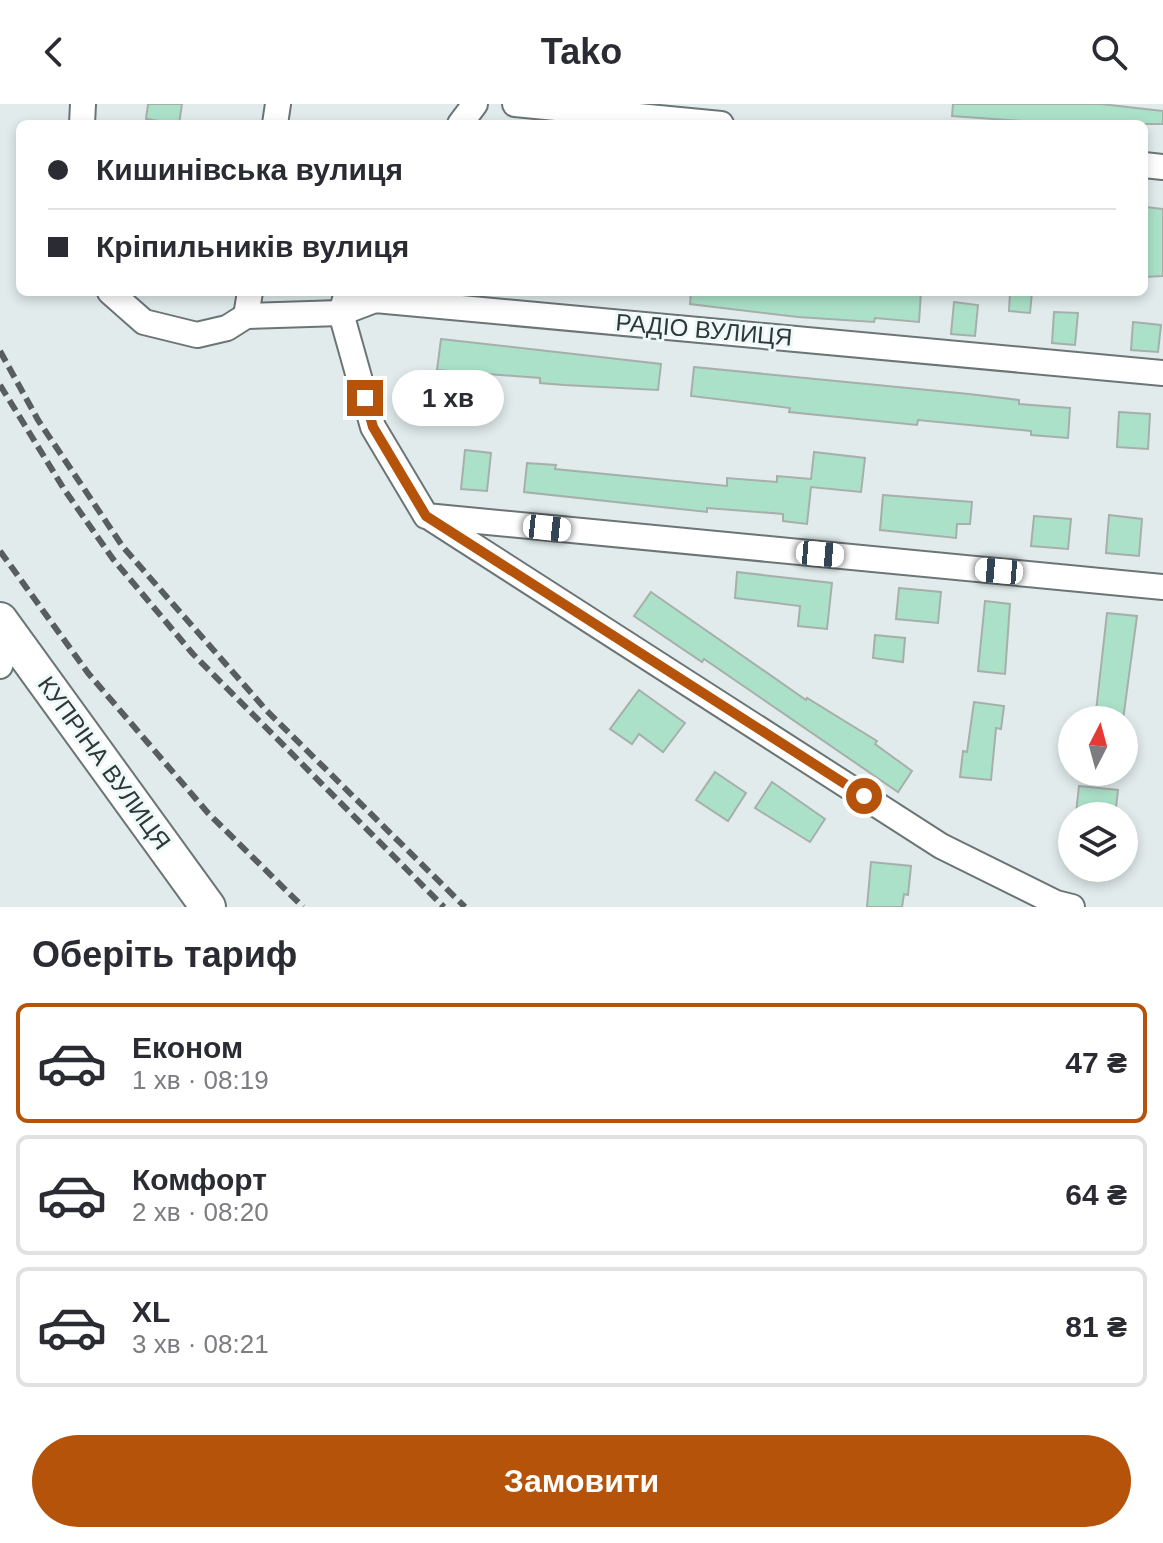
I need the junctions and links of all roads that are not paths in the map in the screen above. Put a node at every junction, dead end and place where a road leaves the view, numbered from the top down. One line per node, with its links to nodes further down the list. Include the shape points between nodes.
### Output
1 (515, 104): 2 (street)
2 (680, 120)
3 (115, 296): 5 (street, via 144,322 197,335 227,328)
4 (344, 303): 5 (street, РАДІО ВУЛИЦЯ); 6 (street, РАДІО ВУЛИЦЯ, via 375,300); 7 (street, via 373,427)
5 (248, 304)
6 (1163, 373)
7 (426, 516): 8 (street); 11 (street, via 941,846)
8 (1163, 587)
9 (4, 640): 10 (main road, КУПРІНА ВУЛИЦЯ)
10 (208, 907)
11 (1072, 907)

